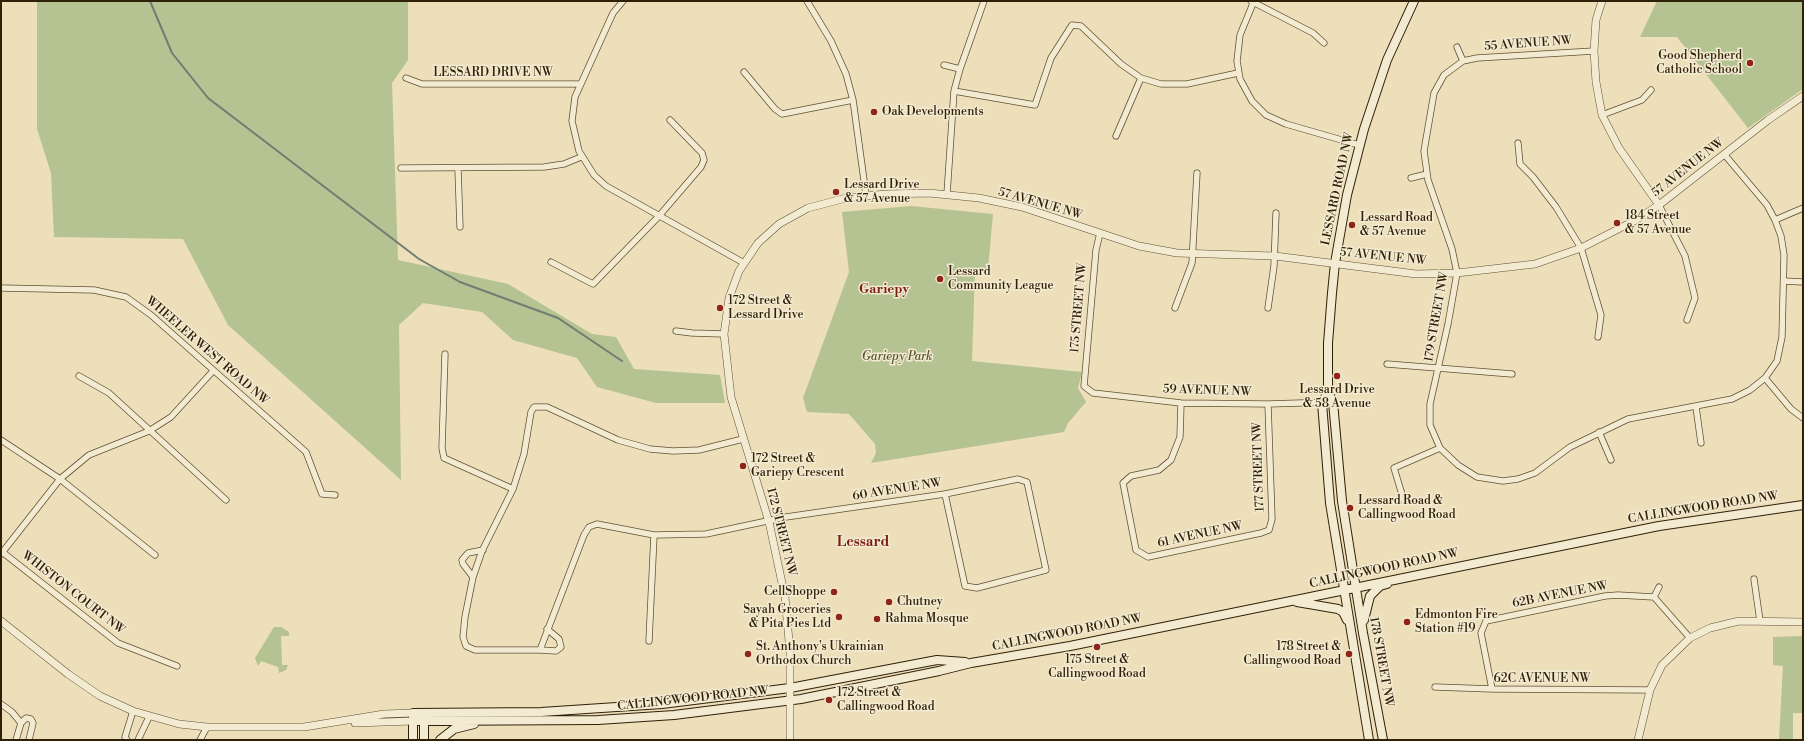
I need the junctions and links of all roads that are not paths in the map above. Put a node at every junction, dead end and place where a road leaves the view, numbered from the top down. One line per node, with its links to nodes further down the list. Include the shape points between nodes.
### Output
1 (622, 1): 17 (street, via 613,13)
2 (806, 1): 21 (street, via 817,16 839,58)
3 (984, 1): 12 (street)
4 (1414, 1): 26 (main road, LESSARD ROAD NW, via 1387,60)
5 (1602, 1): 9 (street, via 1596,20)
6 (1253, 2): 7 (street, via 1313,33); 14 (street, via 1238,42)
7 (1324, 43)
8 (1457, 47): 10 (street)
9 (1594, 51): 10 (street, 55 AVENUE NW); 22 (street)
10 (1463, 61): 32 (street, 179 STREET NW, via 1444,75 1434,93 1424,151)
11 (944, 65): 12 (street)
12 (960, 69): 18 (street)
13 (744, 72): 21 (street, via 782,114)
14 (1238, 73): 16 (street, via 1187,84 1161,84); 26 (street, via 1252,101 1274,119)
15 (406, 78): 17 (street, LESSARD DRIVE NW, via 422,84)
16 (1142, 78): 18 (street, via 1121,64 1081,26 1072,25 1052,58 1035,105); 24 (street)
17 (580, 84): 28 (street, via 575,97 572,121)
18 (954, 90): 34 (street)
19 (1651, 90): 22 (street, via 1642,100)
20 (1803, 96): 27 (street, 57 AVENUE NW)
21 (853, 100): 35 (street)
22 (1602, 115): 36 (street, via 1619,148)
23 (670, 120): 40 (street, via 702,153 704,163)
24 (1116, 136)
25 (1518, 143): 44 (street, via 1520,164 1556,207)
26 (1360, 145): 49 (main road, LESSARD ROAD NW, via 1347,195)
27 (1724, 154): 36 (street, 57 AVENUE NW); 41 (street, via 1766,205)
28 (581, 157): 30 (street, via 544,168); 40 (street, via 606,186)
29 (401, 168): 30 (street)
30 (458, 169): 42 (street)
31 (1197, 173): 45 (street)
32 (1427, 174): 33 (street); 50 (street, 179 STREET NW, via 1452,249)
33 (1411, 178)
34 (947, 194): 35 (street, 57 AVENUE NW); 43 (street, 57 AVENUE NW, via 1022,207)
35 (866, 195): 37 (street, 57 AVENUE NW, via 828,201)
36 (1659, 205): 44 (street, 57 AVENUE NW); 56 (street, via 1685,256 1695,298)
37 (808, 208): 48 (street, 172 STREET NW, via 779,224 765,236)
38 (1803, 208): 41 (street)
39 (1276, 213): 46 (street)
40 (659, 216): 47 (street, via 593,284); 48 (street)
41 (1775, 220): 51 (street, via 1784,255)
42 (460, 227)
43 (1100, 233): 45 (street, 57 AVENUE NW, via 1151,249); 67 (street, 175 STREET NW, via 1095,258)
44 (1581, 248): 50 (street, 57 AVENUE NW, via 1535,264); 59 (street, via 1601,315)
45 (1193, 254): 46 (street, 57 AVENUE NW); 54 (street, via 1191,270)
46 (1275, 256): 49 (street, 57 AVENUE NW); 55 (street)
47 (552, 262)
48 (744, 263): 58 (street, 172 STREET NW, via 732,289)
49 (1335, 263): 50 (street, 57 AVENUE NW, via 1416,274); 68 (main road, LESSARD ROAD NW, via 1329,329)
50 (1457, 273): 62 (street, 179 STREET NW)
51 (1784, 281): 52 (street); 66 (street, via 1782,336 1777,361)
52 (1803, 282)
53 (1, 288): 63 (street, WHEELER WEST ROAD NW, via 94,290 126,298 151,314)
54 (1176, 308)
55 (1268, 308)
56 (1687, 320)
57 (676, 331): 58 (street)
58 (724, 334): 77 (street, 172 STREET NW, via 729,386)
59 (1598, 337)
60 (445, 354): 83 (street, via 442,440 444,458)
61 (1387, 364): 62 (street)
62 (1439, 370): 64 (street); 80 (street, 179 STREET NW, via 1430,404 1430,425)
63 (214, 371): 75 (street, via 171,417); 85 (street, WHEELER WEST ROAD NW, via 306,452 322,494)
64 (1512, 374)
65 (79, 376): 75 (street, via 109,393)
66 (1765, 378): 73 (street, via 1750,390 1732,399); 74 (street, via 1791,409)
67 (1084, 386): 71 (street, 59 AVENUE NW, via 1093,393)
68 (1328, 392): 69 (main road); 70 (main road, LESSARD ROAD NW)
69 (1322, 402): 70 (street, 59 AVENUE NW); 72 (street, 59 AVENUE NW); 100 (main road, via 1326,476)
70 (1333, 402): 98 (main road, LESSARD ROAD NW, via 1340,488)
71 (1181, 403): 72 (street, 59 AVENUE NW); 90 (street, 61 AVENUE NW, via 1180,437 1171,460 1159,470 1131,476 1123,483 1136,550 1148,557)
72 (1268, 404): 90 (street, 177 STREET NW, via 1272,519)
73 (1696, 407): 76 (street, via 1628,419); 79 (street)
74 (1803, 418)
75 (150, 431): 82 (street, via 89,455); 86 (street)
76 (1599, 432): 80 (street, 179 STREET NW, via 1570,447 1535,473 1503,481 1477,477 1458,465); 81 (street)
77 (743, 439): 83 (street, via 699,450 650,449 618,440 552,409 538,406 530,412 525,448); 89 (street, 172 STREET NW)
78 (1, 440): 82 (street)
79 (1701, 443)
80 (1440, 448): 87 (street, via 1394,468)
81 (1611, 460)
82 (60, 479): 93 (street); 94 (street)
83 (513, 489): 92 (street)
84 (945, 494): 84 (street, 60 AVENUE NW, via 965,586 977,588 1046,570 1027,482 1018,479); 89 (street, 60 AVENUE NW)
85 (335, 495)
86 (226, 500)
87 (1404, 501)
88 (1803, 505): 96 (main road, CALLINGWOOD ROAD NW, via 1659,526)
89 (769, 522): 91 (street, 60 AVENUE NW, via 706,534); 115 (street, 172 STREET NW, via 788,618)
90 (1269, 530)
91 (654, 535): 106 (street, 60 AVENUE NW, via 602,525 589,527 584,534); 110 (street)
92 (483, 550): 95 (street); 95 (street, via 468,554 462,560)
93 (1, 552): 113 (street, WHISTON COURT NW, via 118,643)
94 (155, 555)
95 (473, 577): 111 (street, via 465,617 463,637 466,646 475,650)
96 (1401, 578): 98 (main road, CALLINGWOOD ROAD NW); 108 (main road, via 1380,586 1370,596)
97 (1754, 579): 104 (street)
98 (1356, 587): 100 (main road, CALLINGWOOD ROAD NW); 108 (main road, 178 STREET NW)
99 (1659, 587): 101 (street)
100 (1344, 590): 102 (main road, CALLINGWOOD ROAD NW); 107 (main road, 178 STREET NW)
101 (1654, 597): 109 (street); 116 (street, 62B AVENUE NW, via 1605,596 1486,620 1481,633)
102 (1291, 601): 107 (main road, via 1338,609 1343,612); 112 (main road, CALLINGWOOD ROAD NW, via 1070,646)
103 (1, 621): 120 (street, via 68,674 100,696)
104 (1760, 621): 105 (street); 109 (street, via 1739,621 1710,628)
105 (1803, 622)
106 (548, 630): 111 (street); 111 (street, via 559,639 561,647 556,651)
107 (1352, 630): 136 (main road, 178 STREET NW)
108 (1363, 633): 137 (main road, 178 STREET NW)
109 (1690, 638): 117 (street, via 1662,666)
110 (649, 641)
111 (540, 650)
112 (971, 663): 115 (main road, CALLINGWOOD ROAD NW, via 937,660); 118 (main road, CALLINGWOOD ROAD NW)
113 (177, 666)
114 (1435, 687): 116 (street, 62C AVENUE NW)
115 (790, 688): 118 (street, 172 STREET NW); 123 (main road, CALLINGWOOD ROAD NW, via 662,704)
116 (1492, 690): 117 (street, 62C AVENUE NW)
117 (1650, 690): 138 (street)
118 (791, 700): 124 (main road, CALLINGWOOD ROAD NW, via 674,715 598,720); 135 (street, 172 STREET NW)
119 (1, 704): 125 (street, via 12,712)
120 (133, 712): 121 (street); 129 (street, via 124,737)
121 (149, 717): 126 (street); 130 (street)
122 (413, 717): 123 (main road, CALLINGWOOD ROAD NW); 126 (street, via 384,714 304,727); 132 (main road)
123 (424, 717): 124 (main road, CALLINGWOOD ROAD NW); 133 (main road)
124 (492, 722): 134 (main road, via 469,724 454,729)
125 (20, 723): 127 (street); 128 (street, via 26,718 33,722)
126 (207, 727): 131 (street)
127 (16, 740)
128 (29, 740)
129 (128, 740)
130 (138, 740)
131 (200, 740)
132 (413, 740)
133 (424, 740)
134 (440, 740)
135 (790, 740)
136 (1368, 740)
137 (1383, 740)
138 (1638, 740)

